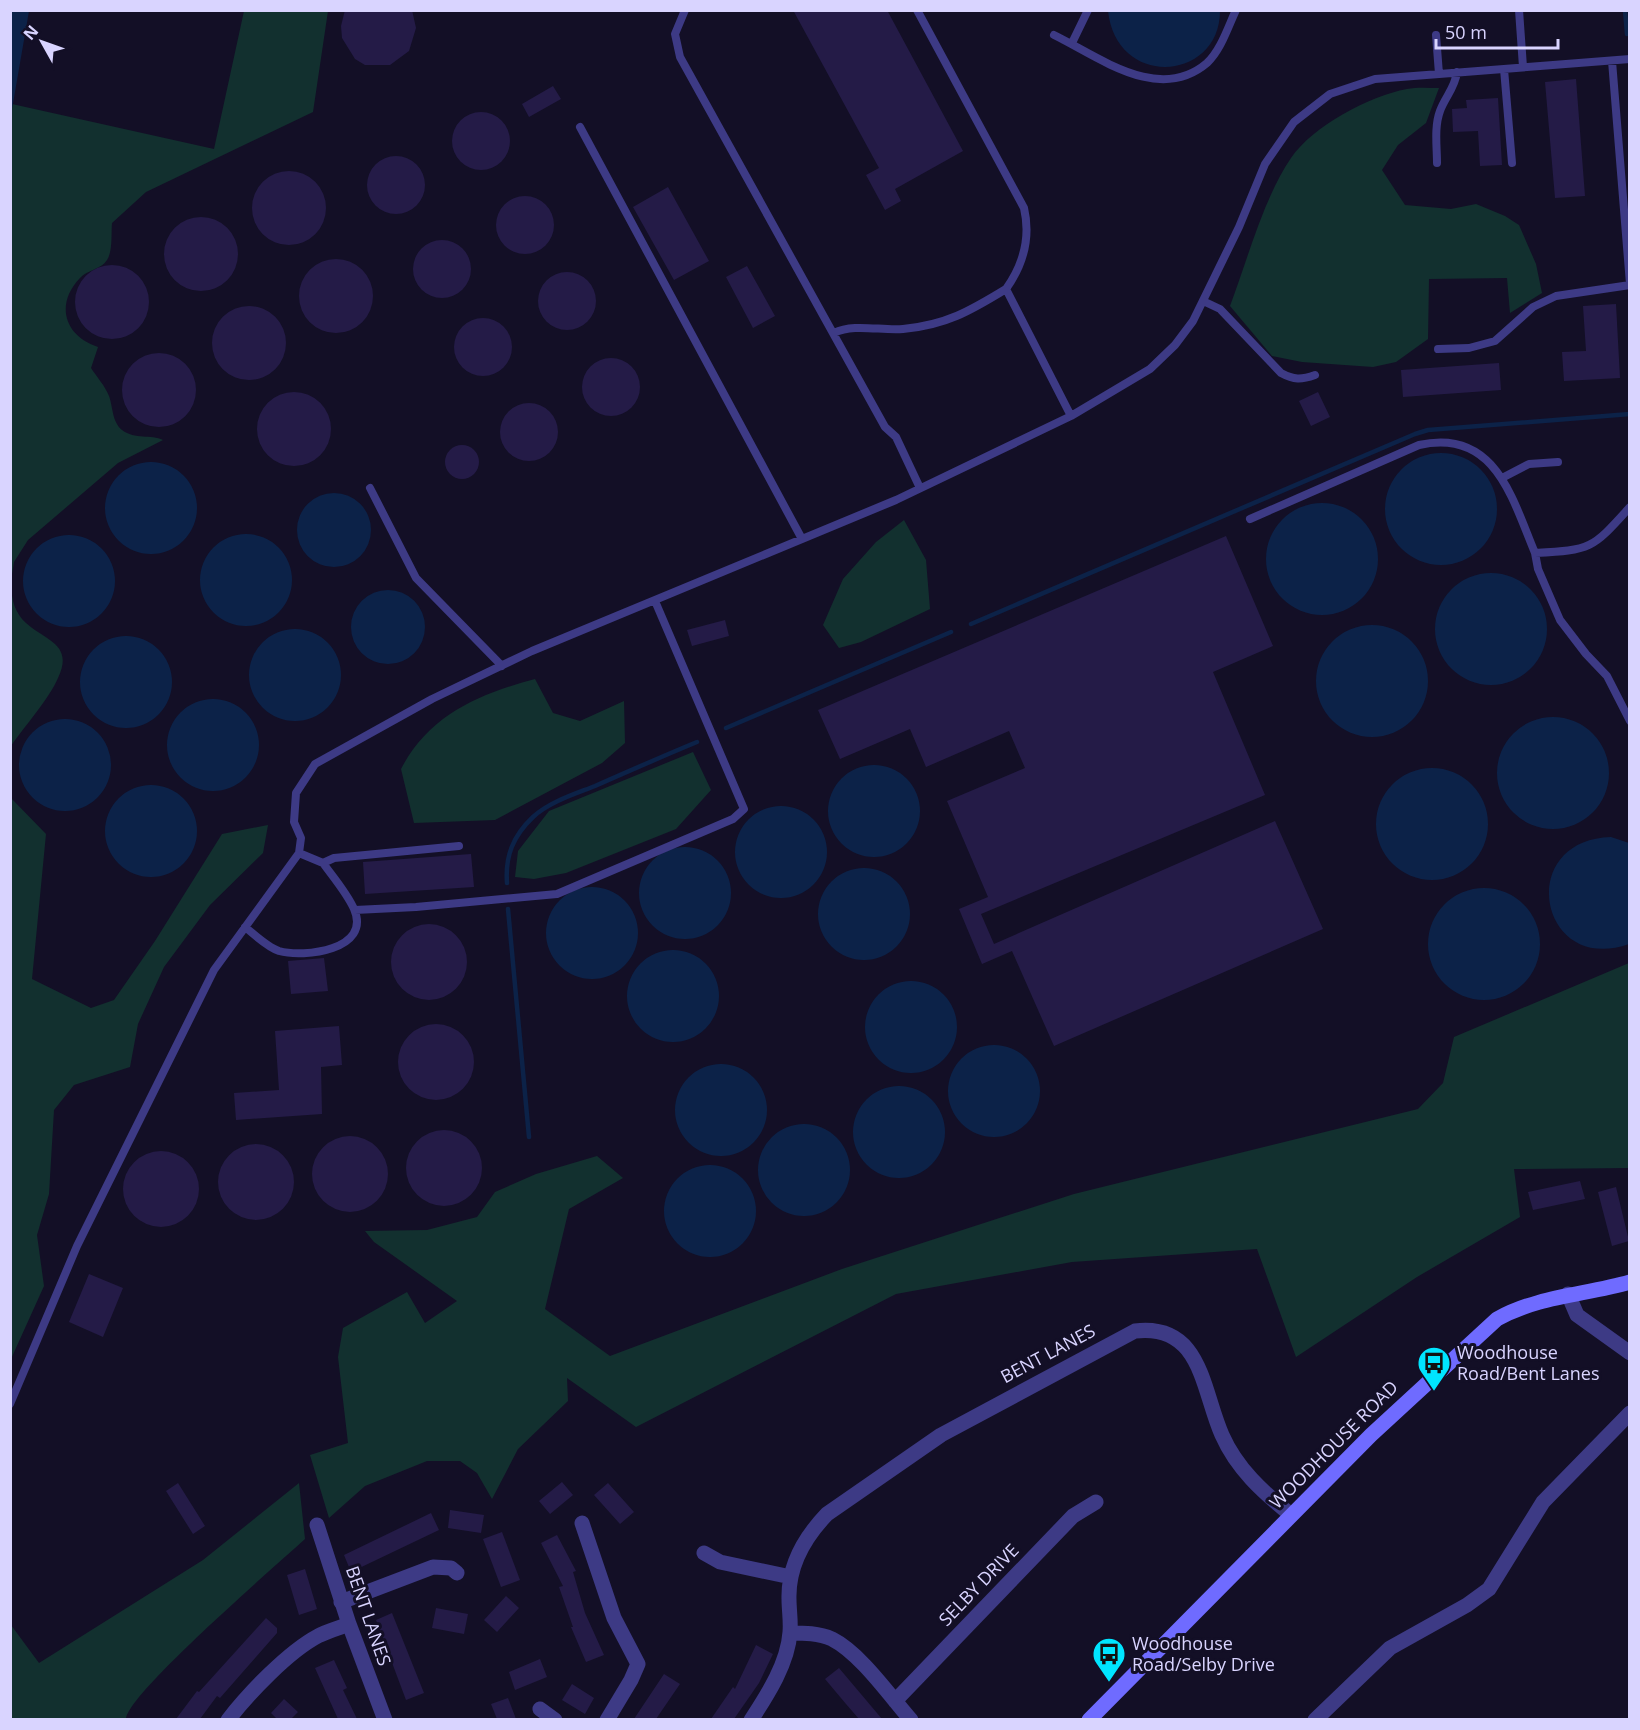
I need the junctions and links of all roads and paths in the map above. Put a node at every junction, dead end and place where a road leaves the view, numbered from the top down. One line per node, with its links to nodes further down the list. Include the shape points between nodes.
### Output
1 (685, 10): 21 (lane, via 675,34 677,50)
2 (917, 10): 19 (lane, via 1024,208 1027,230 1021,268)
3 (1088, 10): 8 (lane)
4 (1236, 10): 8 (lane, via 1208,62 1175,79 1139,77)
5 (1519, 10): 11 (lane)
6 (1436, 34): 14 (lane)
7 (1054, 35): 8 (lane)
8 (1072, 44)
9 (1629, 59): 10 (lane)
10 (1612, 61): 11 (lane); 18 (lane)
11 (1523, 68): 12 (lane)
12 (1504, 69): 13 (lane); 17 (lane)
13 (1457, 72): 14 (lane); 16 (lane, via 1437,123)
14 (1439, 74): 20 (lane, via 1354,84 1330,94 1302,115 1265,164)
15 (580, 127): 31 (lane)
16 (1437, 163)
17 (1512, 163)
18 (1629, 284): 22 (lane, via 1556,296 1533,308 1495,341 1469,348)
19 (1006, 289): 21 (lane, via 945,322 903,329 844,328); 24 (lane)
20 (1203, 301): 23 (lane, via 1220,309 1281,373 1302,380); 24 (lane, via 1175,345 1150,369)
21 (834, 333): 28 (lane, via 885,427 896,437)
22 (1438, 348)
23 (1315, 375)
24 (1071, 417): 28 (lane)
25 (1558, 462): 26 (lane, via 1529,464)
26 (1502, 478): 30 (lane, via 1490,461 1479,454 1457,444 1431,442); 32 (lane)
27 (370, 488): 34 (lane, via 416,578)
28 (920, 488): 31 (lane)
29 (1629, 507): 32 (lane, via 1600,540 1587,548)
30 (1250, 519)
31 (802, 539): 33 (lane)
32 (1535, 553): 35 (lane, via 1560,620 1607,676)
33 (655, 601): 34 (lane); 39 (lane, via 744,809 734,819 557,894)
34 (502, 666): 37 (lane, via 432,699 315,764 296,793 294,822 301,838)
35 (1629, 721)
36 (459, 846): 38 (lane, via 334,858)
37 (299, 854): 38 (lane); 40 (lane)
38 (323, 863): 39 (lane)
39 (355, 910): 40 (lane, via 357,927 348,941 326,952 279,951)
40 (245, 927): 44 (lane, via 214,970 158,1079 77,1246)
41 (1629, 1282): 42 (street, WOODHOUSE ROAD, via 1599,1291)
42 (1568, 1294): 43 (street, via 1576,1315); 47 (street, WOODHOUSE ROAD, via 1512,1310 1497,1319 1379,1427)
43 (1629, 1353)
44 (10, 1404)
45 (1629, 1413): 65 (street, via 1543,1502 1489,1589 1390,1648)
46 (1096, 1502): 56 (street, SELBY DRIVE, via 1073,1515)
47 (1291, 1515): 52 (street, BENT LANES, via 1263,1493 1234,1456 1222,1436 1201,1371 1191,1354 1171,1335 1151,1329 1117,1339 906,1456 827,1514 803,1544); 64 (street, WOODHOUSE ROAD)
48 (582, 1523): 61 (street, via 614,1618 638,1664)
49 (317, 1525): 53 (street, BENT LANES)
50 (704, 1553): 52 (street, via 720,1562)
51 (457, 1573): 53 (street, via 451,1568 433,1567)
52 (791, 1577): 55 (street, BENT LANES)
53 (341, 1602): 54 (street, BENT LANES)
54 (349, 1624): 58 (street, via 318,1635 302,1646); 59 (street, BENT LANES)
55 (790, 1632): 56 (street, via 815,1634 846,1648); 62 (street, BENT LANES, via 778,1674)
56 (895, 1701): 63 (street)
57 (540, 1709): 60 (street)
58 (228, 1719)
59 (385, 1719)
60 (555, 1719)
61 (607, 1719)
62 (752, 1719)
63 (911, 1719)
64 (1089, 1719)
65 (1315, 1719)

